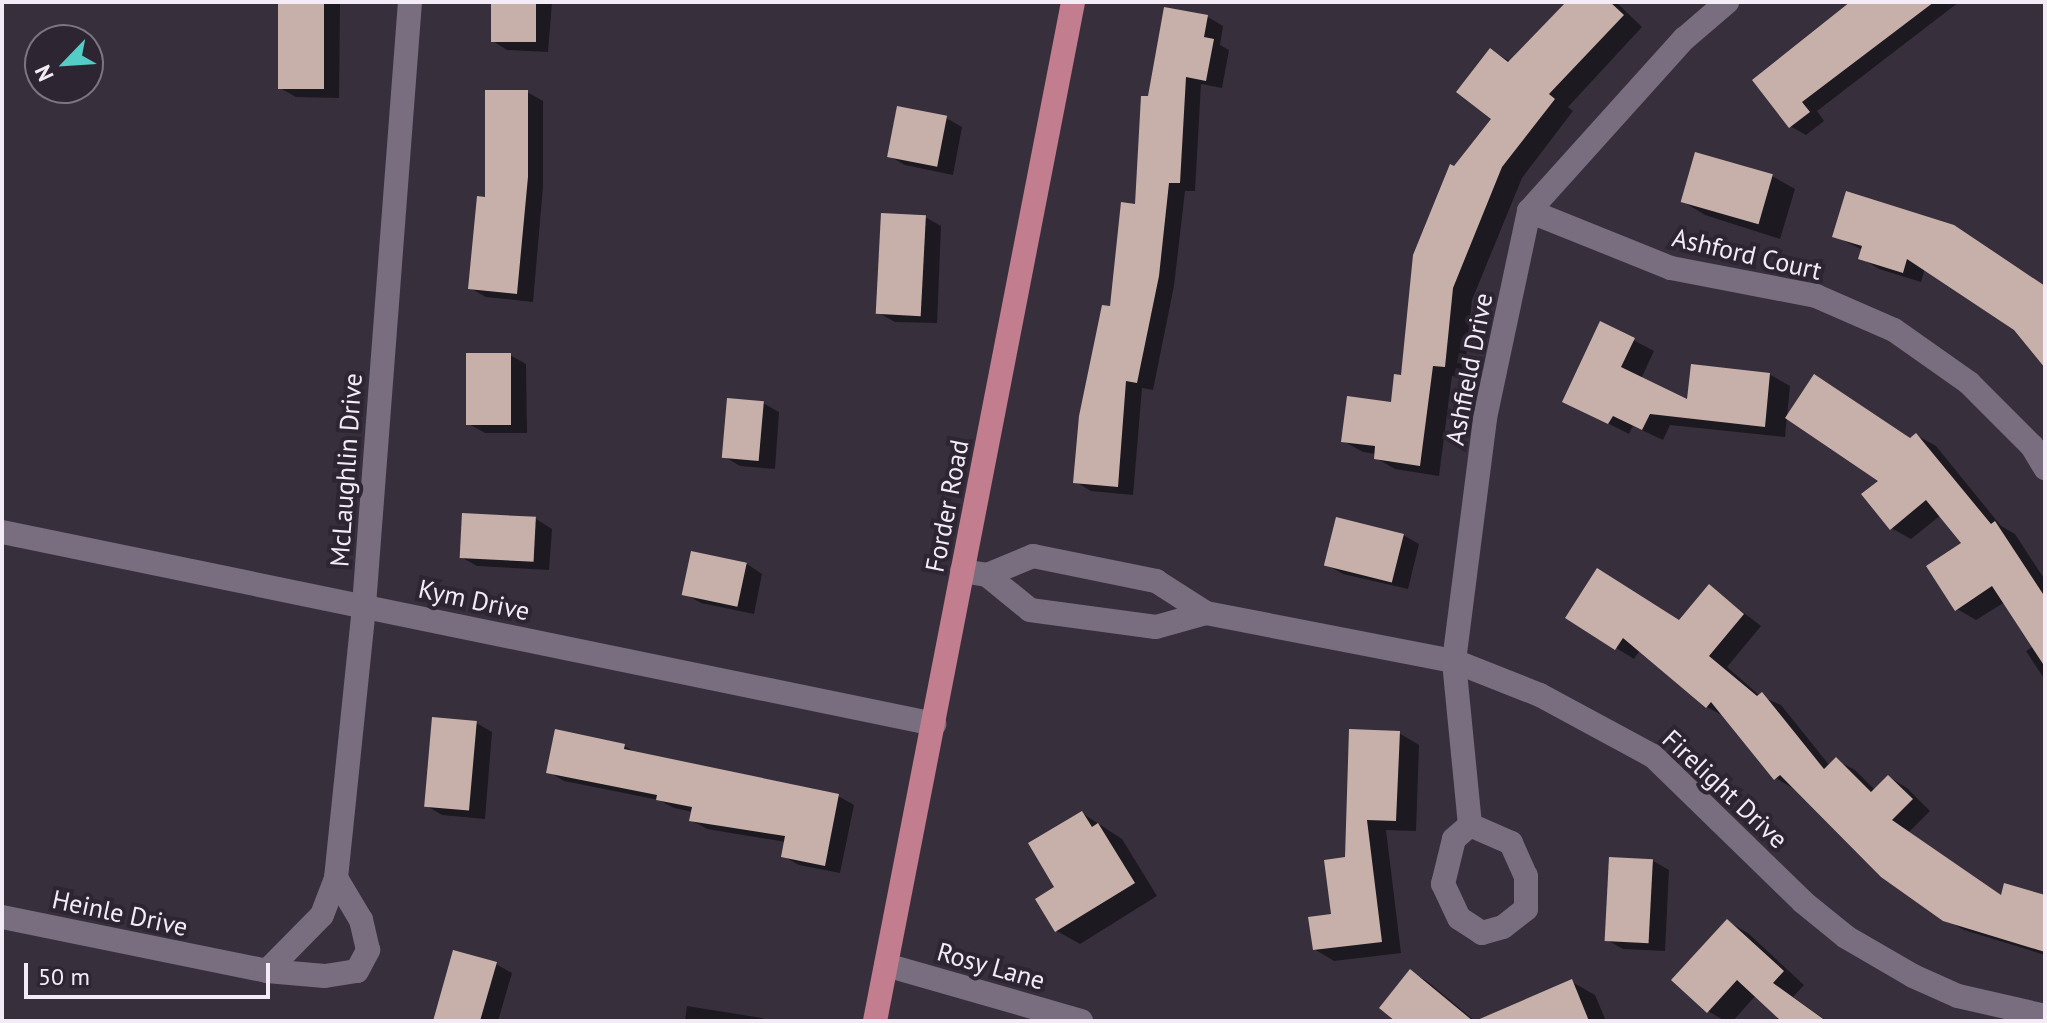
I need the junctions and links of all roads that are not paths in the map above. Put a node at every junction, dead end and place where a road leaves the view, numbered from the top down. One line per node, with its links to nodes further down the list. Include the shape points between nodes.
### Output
1 (410, 2): 9 (street, McLaughlin Drive)
2 (1073, 2): 7 (main road, Forder Road)
3 (1727, 2): 4 (street, via 1684,39)
4 (1529, 211): 5 (street, Ashford Court, via 1671,268 1816,296 1894,330 1969,383 2032,446); 11 (street, Ashfield Drive, via 1485,418)
5 (2045, 468)
6 (2, 532): 9 (street, Kym Drive)
7 (962, 571): 8 (street); 12 (main road, Forder Road)
8 (987, 575): 10 (street, Firelight Drive, via 1030,610 1156,627); 10 (street, Firelight Drive, via 1033,556 1156,581)
9 (364, 605): 12 (street, Kym Drive); 14 (street, McLaughlin Drive)
10 (1206, 613): 11 (street, Firelight Drive)
11 (1454, 661): 13 (street, Ashfield Drive); 18 (street, Firelight Drive, via 1540,695 1653,756 1846,937 1958,996)
12 (934, 724): 16 (main road, Forder Road)
13 (1470, 825)
14 (336, 878): 17 (street, McLaughlin Drive, via 322,915); 17 (street, Heinle Drive, via 365,935 368,950 357,971 325,976)
15 (2, 917): 17 (street, Heinle Drive)
16 (886, 965): 19 (main road, Forder Road); 20 (street, Rosy Lane)
17 (267, 971)
18 (2045, 1016)
19 (875, 1021)
20 (1081, 1021)

